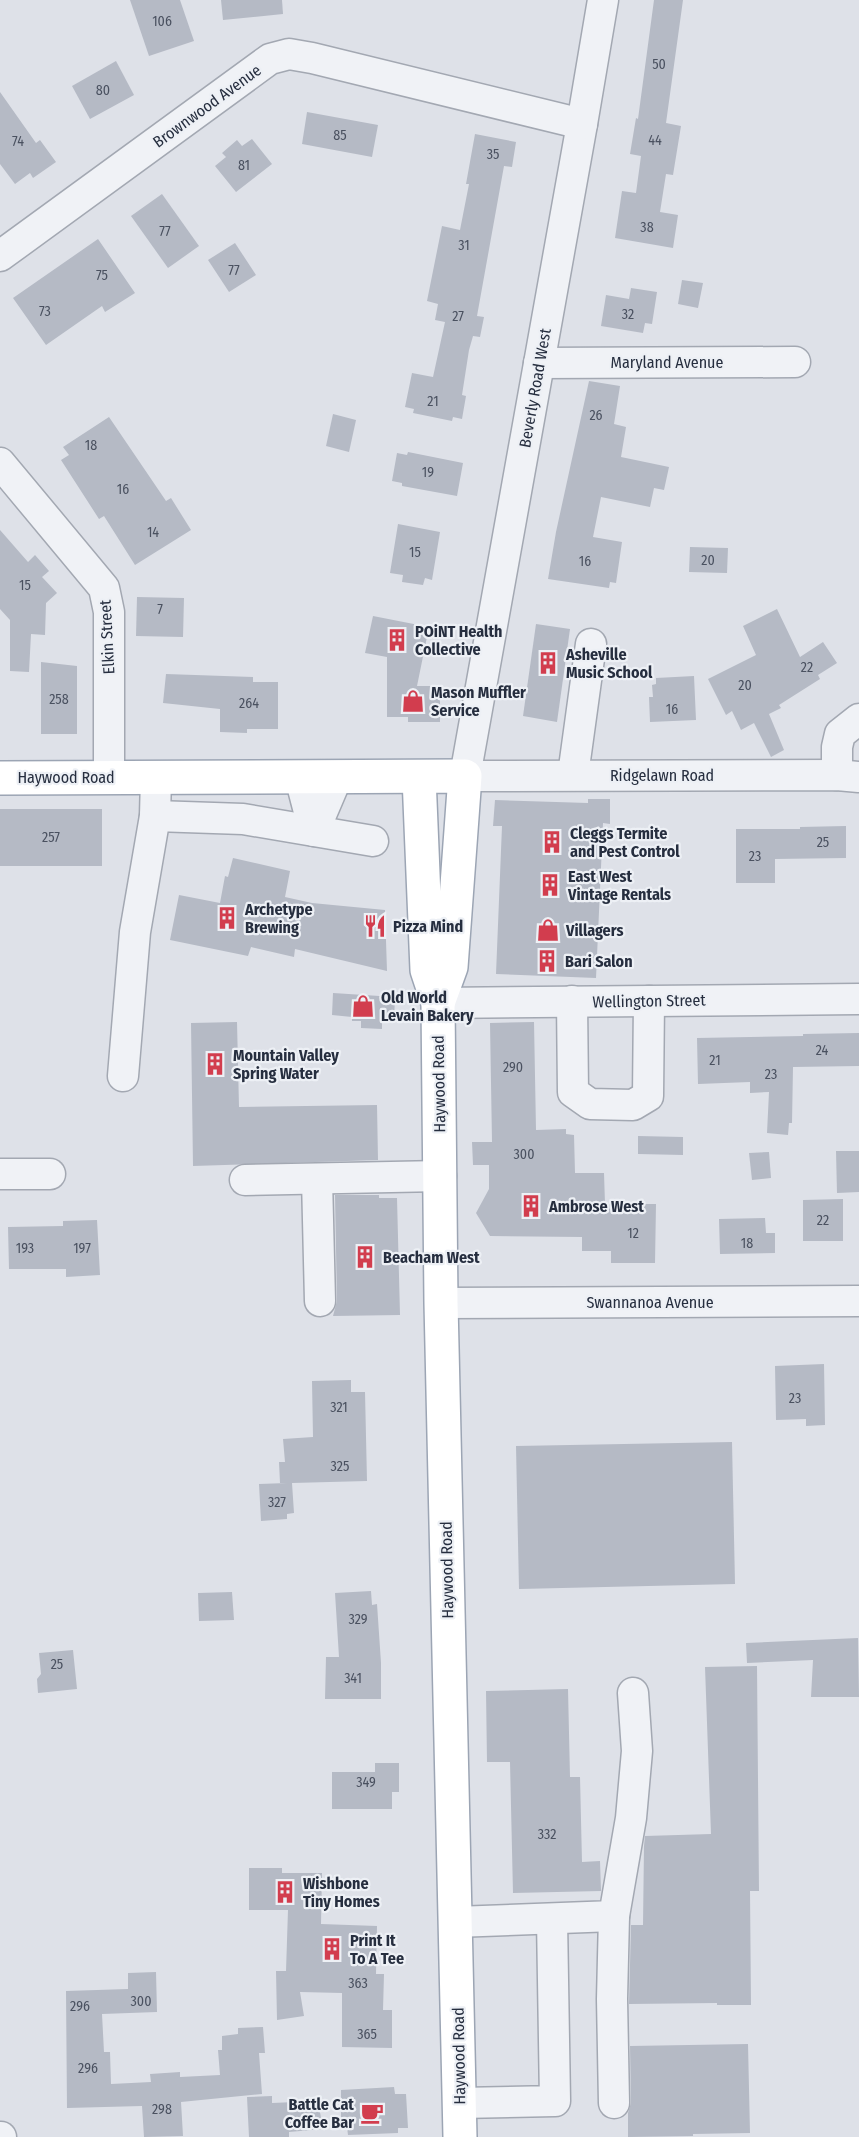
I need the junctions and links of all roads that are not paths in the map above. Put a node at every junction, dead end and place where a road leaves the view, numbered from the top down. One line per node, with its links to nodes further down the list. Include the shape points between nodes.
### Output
1 (603, 0): 2 (street, Beverly Road West)
2 (582, 124): 3 (street, Brownwood Avenue, via 289,54 270,59); 5 (street, Beverly Road West)
3 (0, 256)
4 (795, 362): 5 (street, Maryland Avenue)
5 (539, 363): 10 (street, Beverly Road West)
6 (0, 463): 13 (street, Elkin Street, via 104,588 109,612)
7 (591, 644): 9 (street)
8 (859, 719): 11 (street, via 840,734 837,747)
9 (573, 775): 10 (street, Ridgelawn Road); 11 (street, Ridgelawn Road)
10 (465, 776): 17 (main road, Haywood Road); 24 (main road, Haywood Road, via 451,967)
11 (848, 776)
12 (0, 777): 13 (main road, Haywood Road)
13 (109, 777): 14 (main road, Haywood Road)
14 (156, 777): 15 (main road, Haywood Road); 18 (street)
15 (300, 777): 16 (main road, Haywood Road); 19 (street)
16 (337, 777): 17 (main road, Haywood Road); 19 (street)
17 (419, 777): 24 (main road, Haywood Road, via 427,970)
18 (155, 816): 19 (street, via 243,819); 25 (street, via 135,932)
19 (314, 831): 20 (street)
20 (373, 841)
21 (859, 999): 23 (street, Wellington Street)
22 (572, 1001): 23 (street, Wellington Street); 23 (street, via 573,1092 590,1104 633,1105 648,1096); 24 (street, Wellington Street)
23 (649, 1001)
24 (438, 1003): 28 (main road, Haywood Road)
25 (123, 1076)
26 (0, 1174): 27 (street)
27 (50, 1174)
28 (441, 1176): 29 (street); 33 (main road, Haywood Road)
29 (317, 1179): 30 (street); 32 (street)
30 (245, 1180)
31 (859, 1300): 33 (street, Swannanoa Avenue)
32 (320, 1301)
33 (441, 1303): 37 (main road, Haywood Road)
34 (633, 1693): 35 (street, via 637,1751 631,1818)
35 (614, 1916): 36 (street); 39 (street)
36 (552, 1919): 37 (street); 38 (street, via 555,2101)
37 (455, 1922): 38 (main road, Haywood Road)
38 (460, 2103): 40 (main road, Haywood Road)
39 (614, 2103)
40 (460, 2137)

